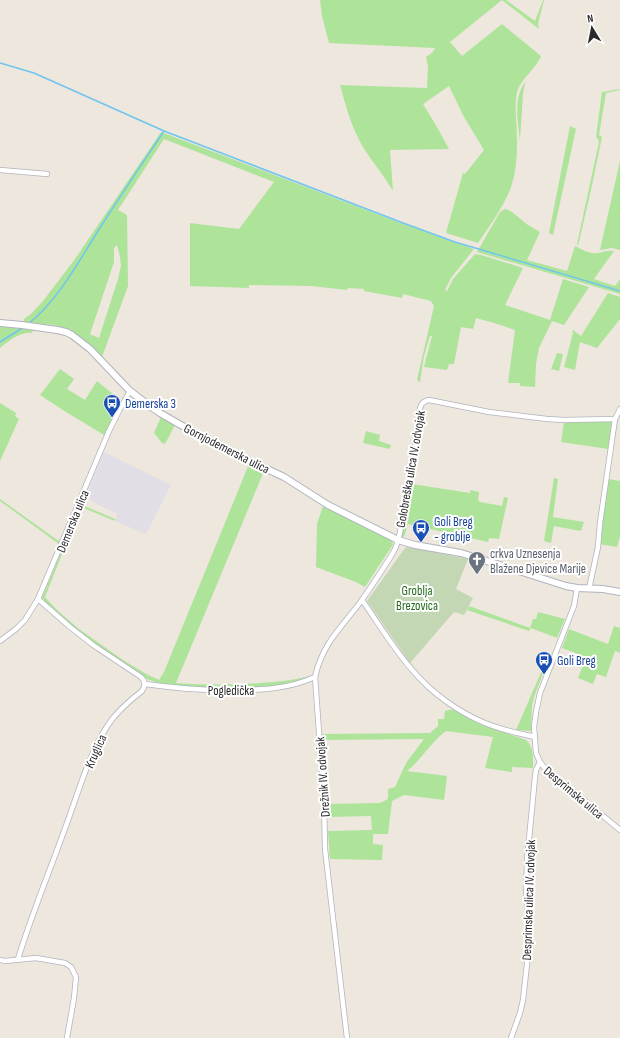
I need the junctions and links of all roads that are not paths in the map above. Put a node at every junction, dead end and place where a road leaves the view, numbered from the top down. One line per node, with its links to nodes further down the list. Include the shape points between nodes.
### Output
1 (0, 170): 2 (street)
2 (47, 174)
3 (0, 323): 4 (street, Gornjodemerska ulica, via 22,324 72,335 90,349)
4 (130, 390): 7 (street, Gornjodemerska ulica, via 179,424 226,450 284,477 328,505); 11 (street, Demerska ulica, via 109,431)
5 (620, 408): 6 (street)
6 (616, 419): 7 (street, Golobreška ulica IV. odvojak, via 547,419 425,401 420,409 411,480); 9 (street, via 598,547)
7 (398, 540): 8 (street, Gornjodemerska ulica, via 461,553); 12 (street, Drežnik IV. odvojak)
8 (577, 588): 9 (street, Gornjodemerska ulica); 16 (street, Desprimska ulica, via 574,606 540,693 534,727)
9 (589, 588): 10 (street, Gornjodemerska ulica)
10 (620, 592)
11 (38, 600): 13 (street, Demerska ulica, via 16,629); 15 (street, via 70,627 141,677)
12 (362, 600): 14 (street, Drežnik IV. odvojak, via 325,649); 16 (street, via 406,663 432,690 479,721)
13 (0, 641)
14 (315, 677): 15 (street, Pogledička, via 284,687 253,690 199,690); 22 (street, Drežnik IV. odvojak, via 326,849)
15 (145, 684): 20 (street, Kruglica, via 144,688 114,716 97,744)
16 (535, 737): 17 (street, Desprimska ulica, via 536,753)
17 (540, 762): 18 (street, Desprimska ulica); 23 (street, Desprimska ulica IV. odvojak, via 535,777 528,860 526,896 529,918 526,971 520,1013)
18 (620, 830)
19 (0, 960): 20 (street)
20 (18, 960): 21 (street, via 36,958 65,963 71,967 76,977)
21 (66, 1038)
22 (347, 1038)
23 (511, 1038)

